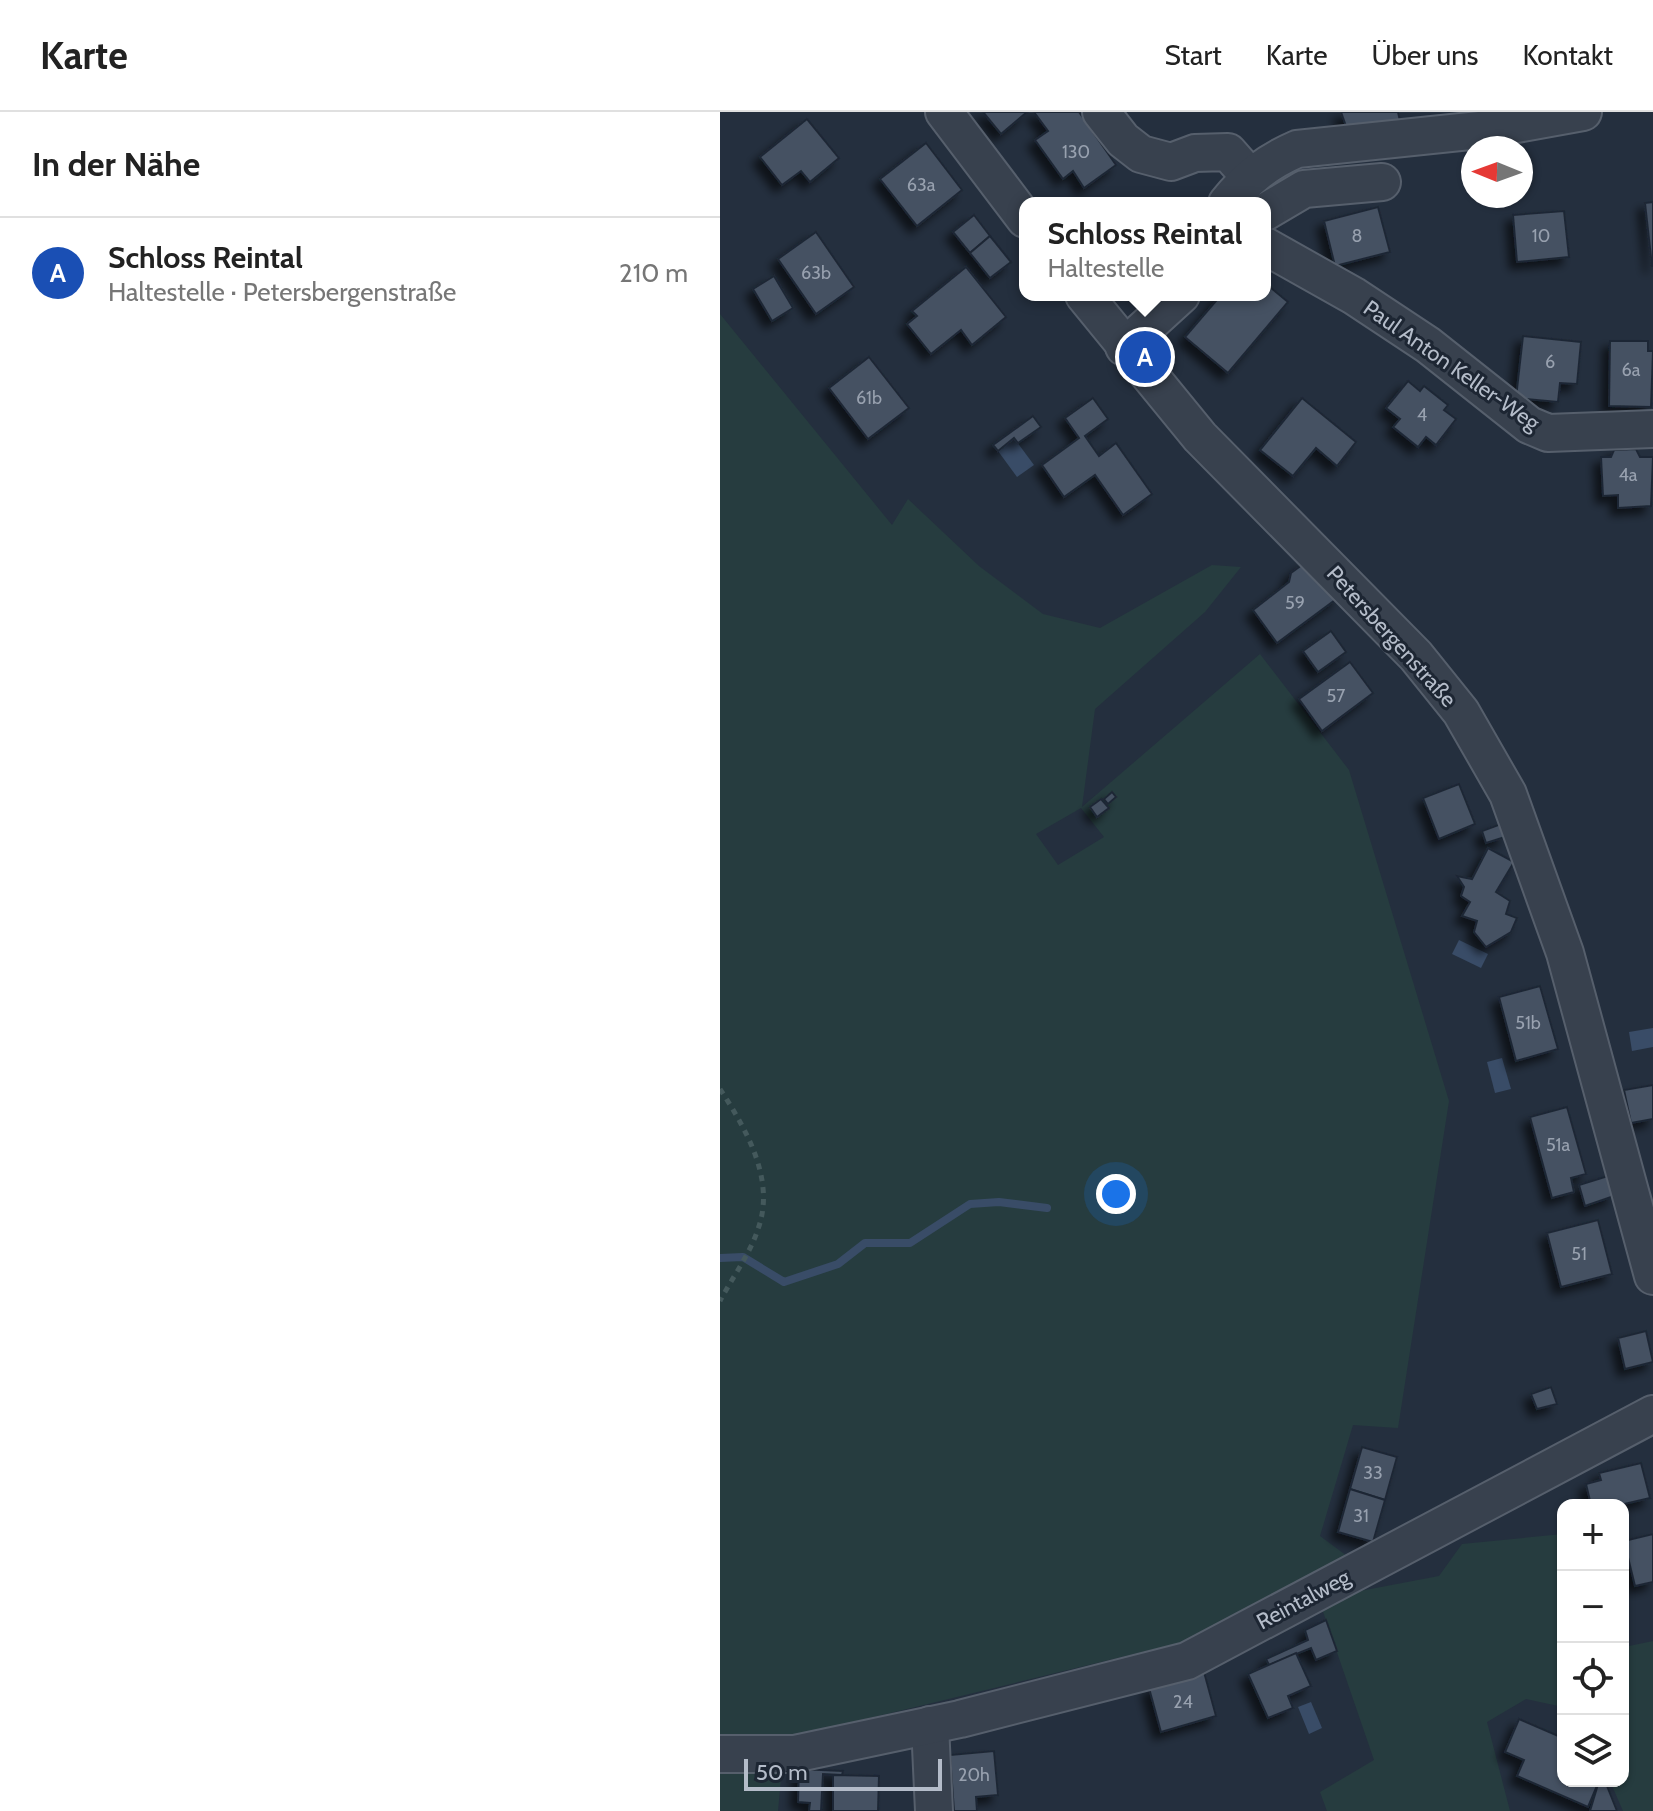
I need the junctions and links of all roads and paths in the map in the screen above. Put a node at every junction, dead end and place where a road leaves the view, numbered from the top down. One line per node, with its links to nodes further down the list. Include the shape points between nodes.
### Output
1 (944, 112): 7 (street)
2 (1101, 112): 4 (street, via 1141,154 1171,162 1195,153 1228,152)
3 (1583, 112): 4 (street, via 1489,129 1297,149 1273,160)
4 (1238, 190)
5 (1365, 190): 6 (street, via 1304,189)
6 (1271, 208)
7 (1019, 211)
8 (1271, 249): 13 (street, Paul Anton Keller-Weg, via 1428,345 1529,425 1548,433)
9 (1089, 301): 12 (street, Petersbergenstraße)
10 (1150, 301): 12 (street)
11 (1173, 301): 12 (street)
12 (1119, 341): 15 (street, Petersbergenstraße, via 1200,437 1416,656 1461,712 1508,794 1565,953)
13 (1653, 429)
14 (720, 1089): 16 (path, via 751,1139 764,1189 759,1228)
15 (1653, 1276)
16 (720, 1301)
17 (1653, 1414): 18 (street, Reintalweg, via 1187,1661)
18 (930, 1725): 19 (street, Reintalweg, via 794,1754); 20 (street)
19 (720, 1754)
20 (934, 1811)

